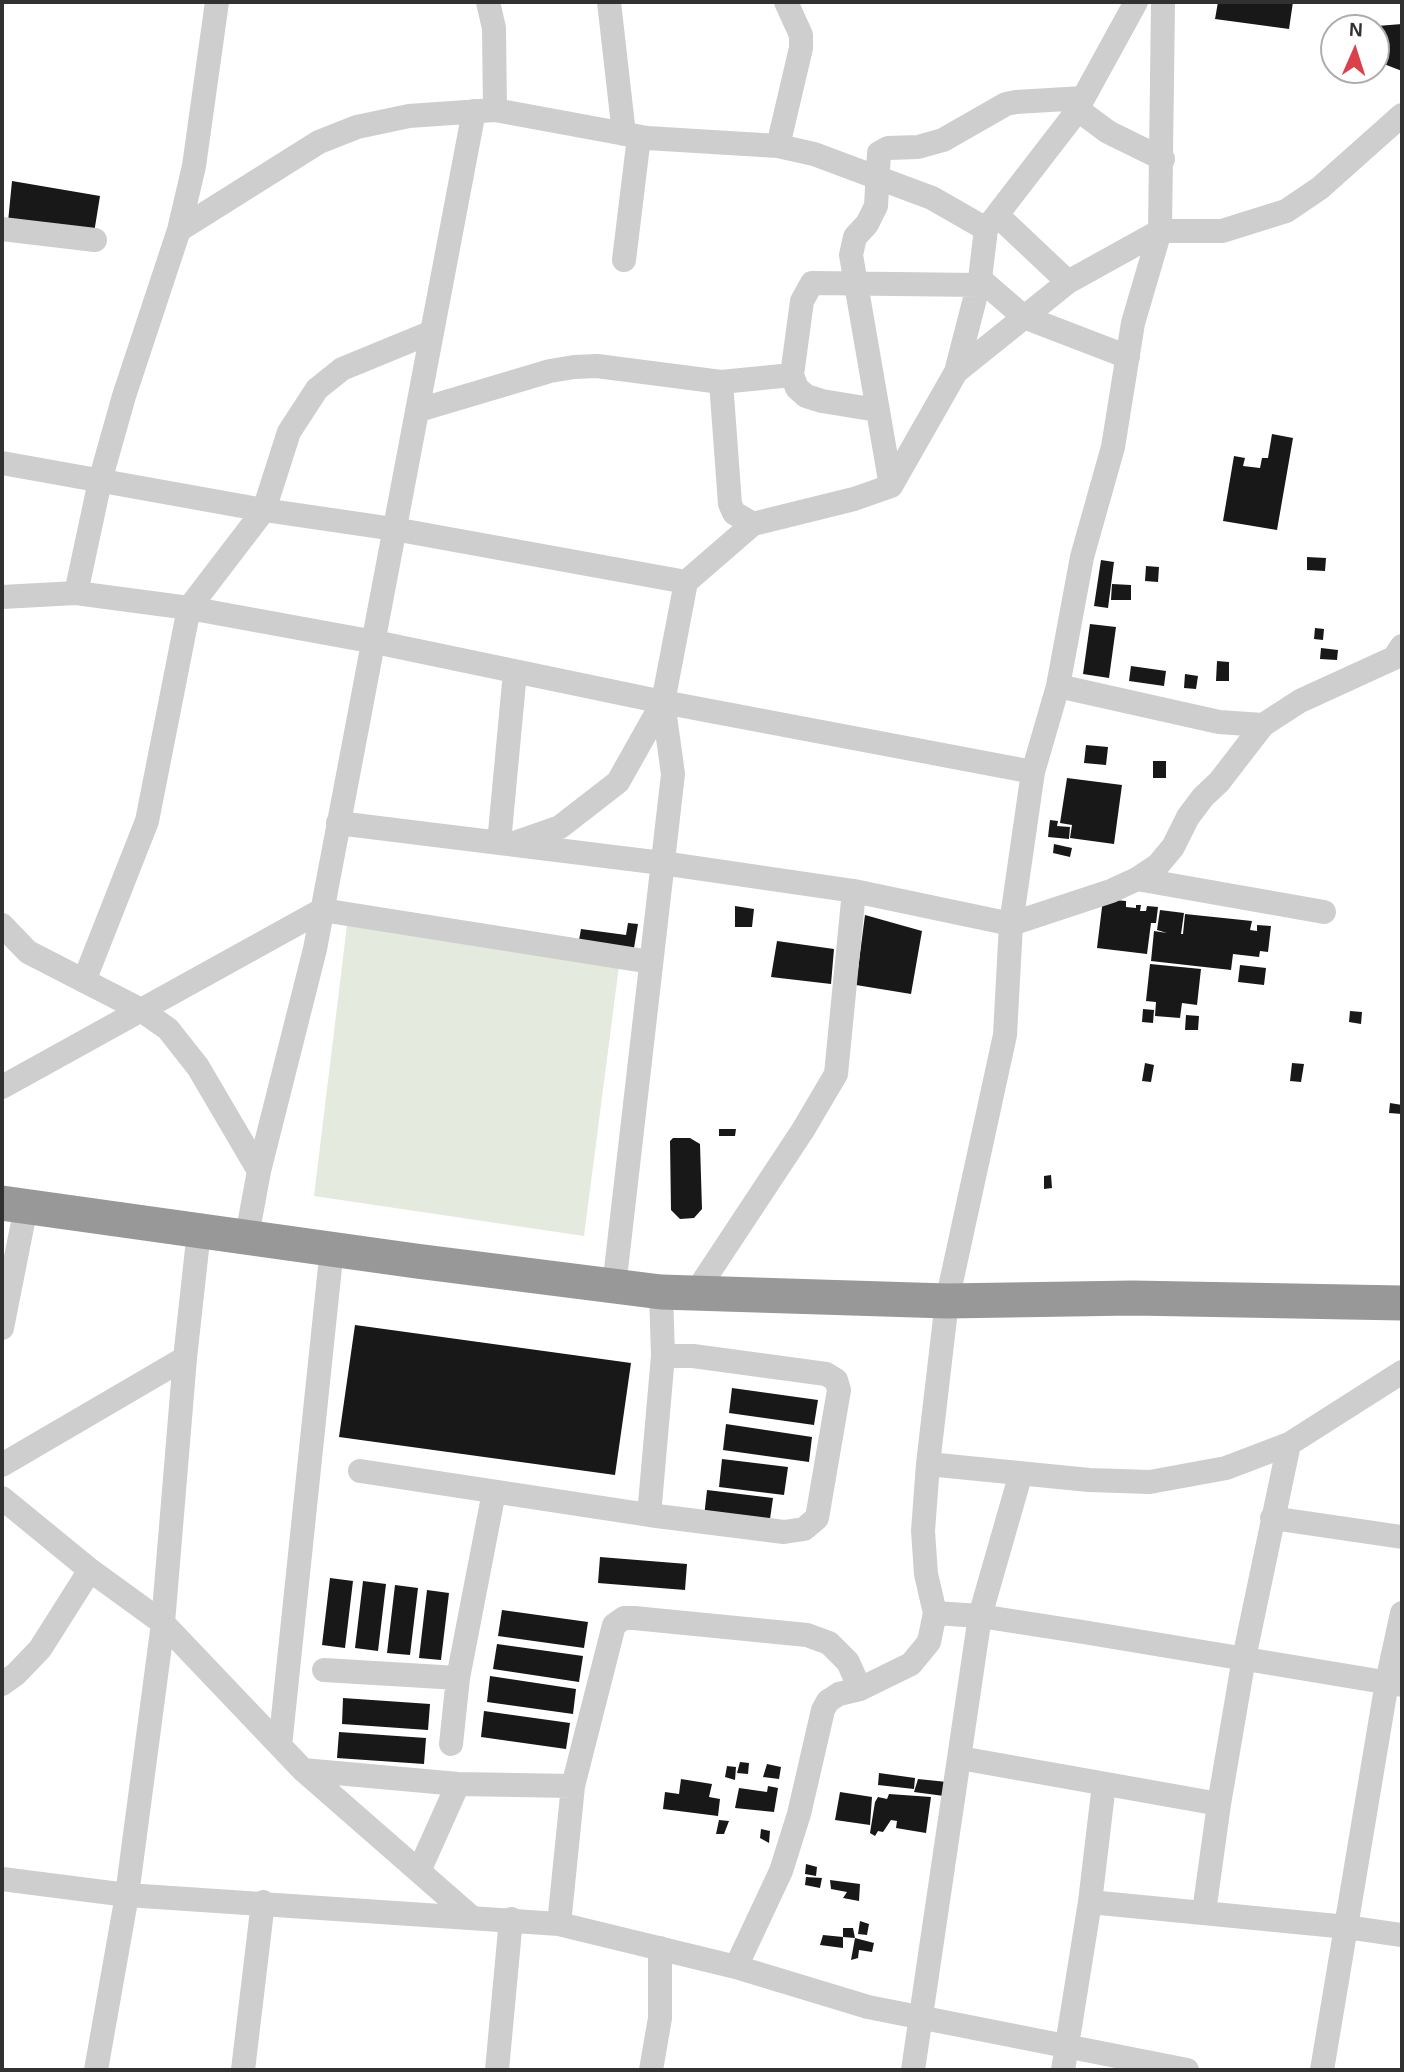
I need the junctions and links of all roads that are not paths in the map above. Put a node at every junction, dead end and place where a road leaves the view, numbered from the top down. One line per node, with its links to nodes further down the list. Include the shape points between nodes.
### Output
1 (217, 2): 16 (street, via 194,166)
2 (488, 2): 8 (street, via 494,28)
3 (609, 2): 10 (street)
4 (786, 2): 11 (street, via 801,35 801,48)
5 (1136, 2): 7 (street)
6 (1163, 2): 12 (street)
7 (1080, 104): 12 (street, via 1108,132); 13 (street, via 1006,104 931,144 883,149); 14 (street)
8 (485, 110): 10 (street); 16 (street, via 409,116 357,127 318,142); 24 (street)
9 (1402, 115): 17 (street, via 1320,188 1286,211 1222,231)
10 (631, 135): 11 (street); 19 (street)
11 (778, 146): 13 (street)
12 (1163, 159): 17 (street)
13 (876, 177): 14 (street); 22 (street, via 876,206 851,246)
14 (992, 222): 20 (street); 21 (street)
15 (2, 229): 18 (street)
16 (179, 230): 32 (street)
17 (1160, 231): 21 (street); 25 (street, via 1133,323)
18 (95, 240)
19 (624, 260)
20 (979, 282): 22 (street); 23 (street); 26 (street)
21 (1068, 282): 23 (street)
22 (854, 283): 27 (street, via 812,283 802,301); 30 (street)
23 (1024, 317): 25 (street); 26 (street)
24 (432, 332): 29 (street); 34 (street, via 342,369 317,389 289,432)
25 (1128, 357): 44 (street, via 1113,447 1082,557)
26 (956, 372): 33 (street)
27 (792, 375): 28 (street); 30 (street, via 806,397)
28 (721, 382): 29 (street, via 574,367); 35 (street, via 730,504 734,513)
29 (419, 410): 36 (street)
30 (877, 410): 33 (street)
31 (2, 463): 32 (street)
32 (100, 481): 34 (street); 38 (street)
33 (891, 486): 35 (street)
34 (264, 510): 36 (street); 40 (street)
35 (753, 524): 37 (street)
36 (394, 528): 37 (street); 41 (street)
37 (686, 582): 45 (street)
38 (76, 593): 39 (street); 40 (street)
39 (2, 597)
40 (189, 608): 41 (street); 58 (street, via 147,821)
41 (375, 642): 43 (street); 48 (street)
42 (1400, 656): 46 (street, via 1300,701)
43 (515, 672): 45 (street); 49 (street)
44 (1058, 686): 46 (street, via 1219,722); 47 (street)
45 (663, 702): 47 (street); 49 (street, via 618,782 560,827); 50 (street, via 673,774)
46 (1263, 725): 51 (street, via 1196,807 1173,847)
47 (1033, 772): 55 (street)
48 (338, 823): 49 (street); 53 (street)
49 (504, 844): 50 (street)
50 (662, 863): 52 (street); 57 (street)
51 (1137, 879): 54 (street); 55 (street)
52 (854, 891): 55 (street); 68 (street, via 835,1074)
53 (322, 910): 57 (street); 59 (street); 61 (street)
54 (1324, 912)
55 (1011, 924): 69 (street, via 1004,1035)
56 (2, 925): 58 (street, via 28,952)
57 (651, 962): 66 (street)
58 (84, 981): 59 (street)
59 (141, 1010): 60 (street); 61 (street, via 168,1029 190,1053)
60 (2, 1087)
61 (259, 1171): 64 (street)
62 (14, 1205): 63 (highway); 71 (street)
63 (199, 1231): 64 (highway); 73 (street)
64 (247, 1237): 65 (highway)
65 (332, 1248): 66 (highway); 97 (street)
66 (614, 1287): 67 (highway)
67 (662, 1292): 68 (highway); 72 (street)
68 (696, 1292): 69 (highway)
69 (947, 1301): 70 (highway, via 1133,1298); 76 (street)
70 (1402, 1303)
71 (2, 1328)
72 (663, 1356): 82 (street); 82 (street, via 826,1374 836,1380 839,1390 817,1518 804,1529 784,1532)
73 (185, 1358): 77 (street); 89 (street)
74 (1402, 1372): 75 (street)
75 (1289, 1444): 79 (street, via 1226,1468 1150,1482); 83 (street)
76 (928, 1464): 79 (street); 86 (street, via 923,1531)
77 (2, 1465)
78 (360, 1471): 80 (street)
79 (1021, 1473): 88 (street)
80 (494, 1492): 82 (street); 92 (street)
81 (2, 1498): 85 (street)
82 (649, 1515)
83 (1272, 1518): 84 (street); 90 (street)
84 (1402, 1537)
85 (90, 1570): 89 (street); 93 (street, via 40,1649)
86 (935, 1613): 88 (street); 95 (street, via 929,1643 911,1664)
87 (1402, 1613): 94 (street)
88 (979, 1616): 90 (street); 98 (street)
89 (163, 1622): 97 (street); 106 (street)
90 (1244, 1658): 94 (street); 103 (street)
91 (324, 1670): 92 (street)
92 (458, 1678): 96 (street)
93 (2, 1684)
94 (1395, 1684): 113 (street)
95 (860, 1689): 102 (street, via 848,1662 828,1643 807,1635 624,1618 614,1625); 116 (street, via 839,1694 822,1710 781,1871)
96 (451, 1744)
97 (280, 1746): 99 (street)
98 (960, 1758): 101 (street); 117 (street)
99 (303, 1769): 100 (street); 104 (street)
100 (458, 1784): 102 (street); 104 (street)
101 (1104, 1784): 103 (street); 108 (street)
102 (573, 1786): 112 (street)
103 (1219, 1804): 109 (street)
104 (419, 1871): 110 (street)
105 (2, 1879): 106 (street)
106 (127, 1895): 107 (street); 119 (street)
107 (263, 1902): 110 (street); 120 (street)
108 (1090, 1902): 109 (street); 118 (street)
109 (1204, 1912): 113 (street)
110 (470, 1916): 111 (street)
111 (511, 1919): 112 (street); 121 (street)
112 (559, 1924): 115 (street)
113 (1347, 1927): 114 (street); 125 (street)
114 (1402, 1935)
115 (660, 1948): 116 (street); 122 (street, via 660,2018)
116 (736, 1967): 117 (street)
117 (920, 2018): 118 (street); 123 (street)
118 (1066, 2059): 124 (street)
119 (96, 2070)
120 (243, 2070)
121 (497, 2070)
122 (651, 2070)
123 (913, 2070)
124 (1187, 2070)
125 (1322, 2070)

